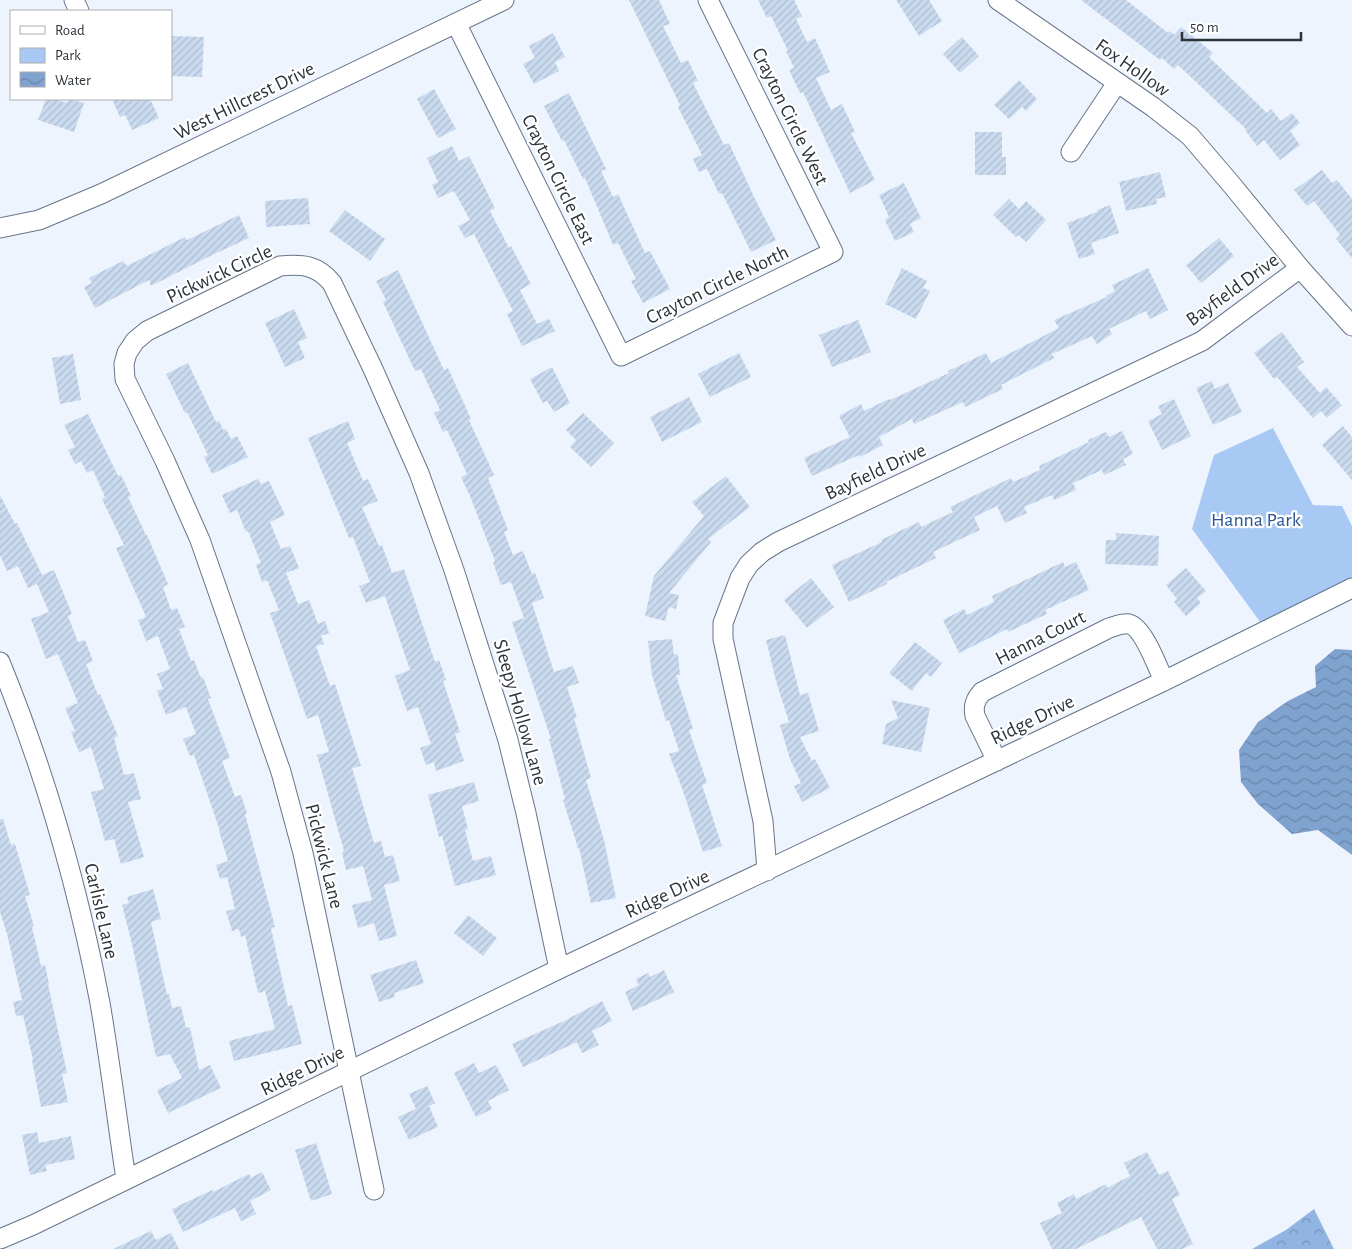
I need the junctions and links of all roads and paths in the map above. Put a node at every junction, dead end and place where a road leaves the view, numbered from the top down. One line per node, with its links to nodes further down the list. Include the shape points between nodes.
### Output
1 (504, 0): 4 (street, West Hillcrest Drive)
2 (708, 0): 8 (street, Crayton Circle West)
3 (998, 0): 5 (street, Fox Hollow)
4 (456, 23): 7 (street, West Hillcrest Drive, via 102,194 39,220); 11 (street, Crayton Circle East)
5 (1116, 83): 6 (street); 9 (street, Fox Hollow, via 1190,136)
6 (1072, 152)
7 (0, 228)
8 (833, 252): 11 (street, Crayton Circle North)
9 (1300, 268): 10 (street, Fox Hollow); 18 (street, Bayfield Drive, via 1202,341 778,542 749,564 740,578 723,623 723,639 763,821)
10 (1352, 326)
11 (621, 356)
12 (419, 473): 13 (street, Pickwick Circle, via 332,283 323,272 308,266 280,266 148,331 127,353 125,380); 19 (street, Sleepy Hollow Lane, via 454,570 508,740)
13 (200, 540): 20 (street, Pickwick Lane, via 281,772 303,854)
14 (1352, 588): 16 (street, Ridge Drive)
15 (0, 662): 21 (street, Carlisle Lane, via 32,745 72,881 100,1004)
16 (1164, 680): 17 (street, Ridge Drive); 17 (street, Hanna Court, via 1135,627 1127,624 1109,628 978,696 975,716)
17 (997, 761): 18 (street, Ridge Drive)
18 (766, 871): 19 (street, Ridge Drive)
19 (559, 969): 20 (street, Ridge Drive)
20 (350, 1071): 21 (street, Ridge Drive); 22 (street, Pickwick Lane)
21 (126, 1178): 23 (street, Ridge Drive)
22 (374, 1190)
23 (0, 1239)

